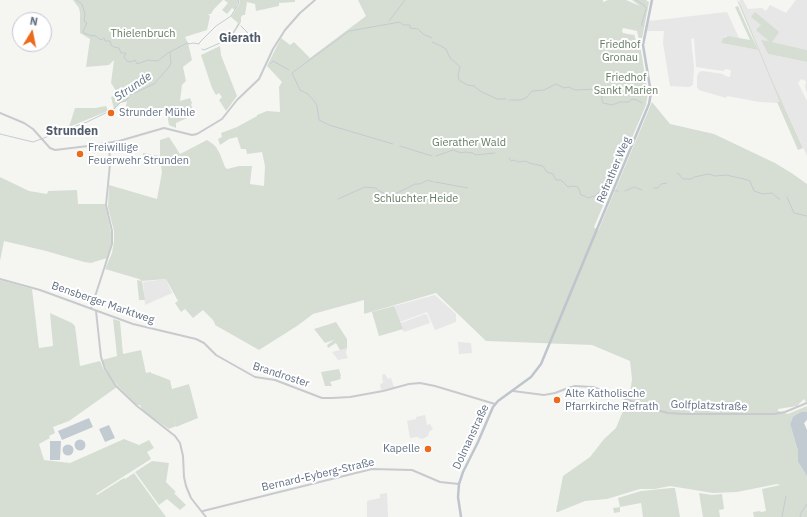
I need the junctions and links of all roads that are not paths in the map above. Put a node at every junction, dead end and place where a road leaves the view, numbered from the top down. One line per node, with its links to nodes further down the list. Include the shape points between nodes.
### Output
1 (315, 0): 4 (street, via 285,30 259,79 236,100 219,121 197,134 164,128)
2 (652, 0): 8 (main road, Refrather Weg, via 643,45 651,93 649,104)
3 (0, 113): 4 (street, via 34,129 50,148 55,150)
4 (109, 143): 6 (street, via 110,164 106,205 112,244)
5 (0, 279): 6 (street, Bensberger Marktweg, via 32,287)
6 (92, 309): 7 (street, Bensberger Marktweg)
7 (96, 310): 9 (street, Bensberger Marktweg, via 143,327); 16 (street, via 101,358 105,369 116,386 180,443 183,450 186,486 191,498)
8 (552, 340): 10 (main road, Dolmanstraße, via 537,369)
9 (200, 341): 13 (street, Brandroster, via 216,355 257,378 274,380 316,396 326,398 366,394 420,383)
10 (520, 386): 11 (main road, Dolmanstraße); 12 (street)
11 (513, 391): 12 (street, Golfplatzstraße); 13 (main road, Dolmanstraße)
12 (520, 392): 14 (street, Golfplatzstraße, via 544,395 579,386 595,388 653,409 684,414 774,414)
13 (495, 404): 15 (main road, Dolmanstraße)
14 (807, 404)
15 (459, 484): 16 (street, Bernard-Eyberg-Straße, via 440,482 412,470 372,469); 18 (main road, Dolmanstraße, via 458,502)
16 (203, 512): 17 (street)
17 (206, 517)
18 (461, 517)

